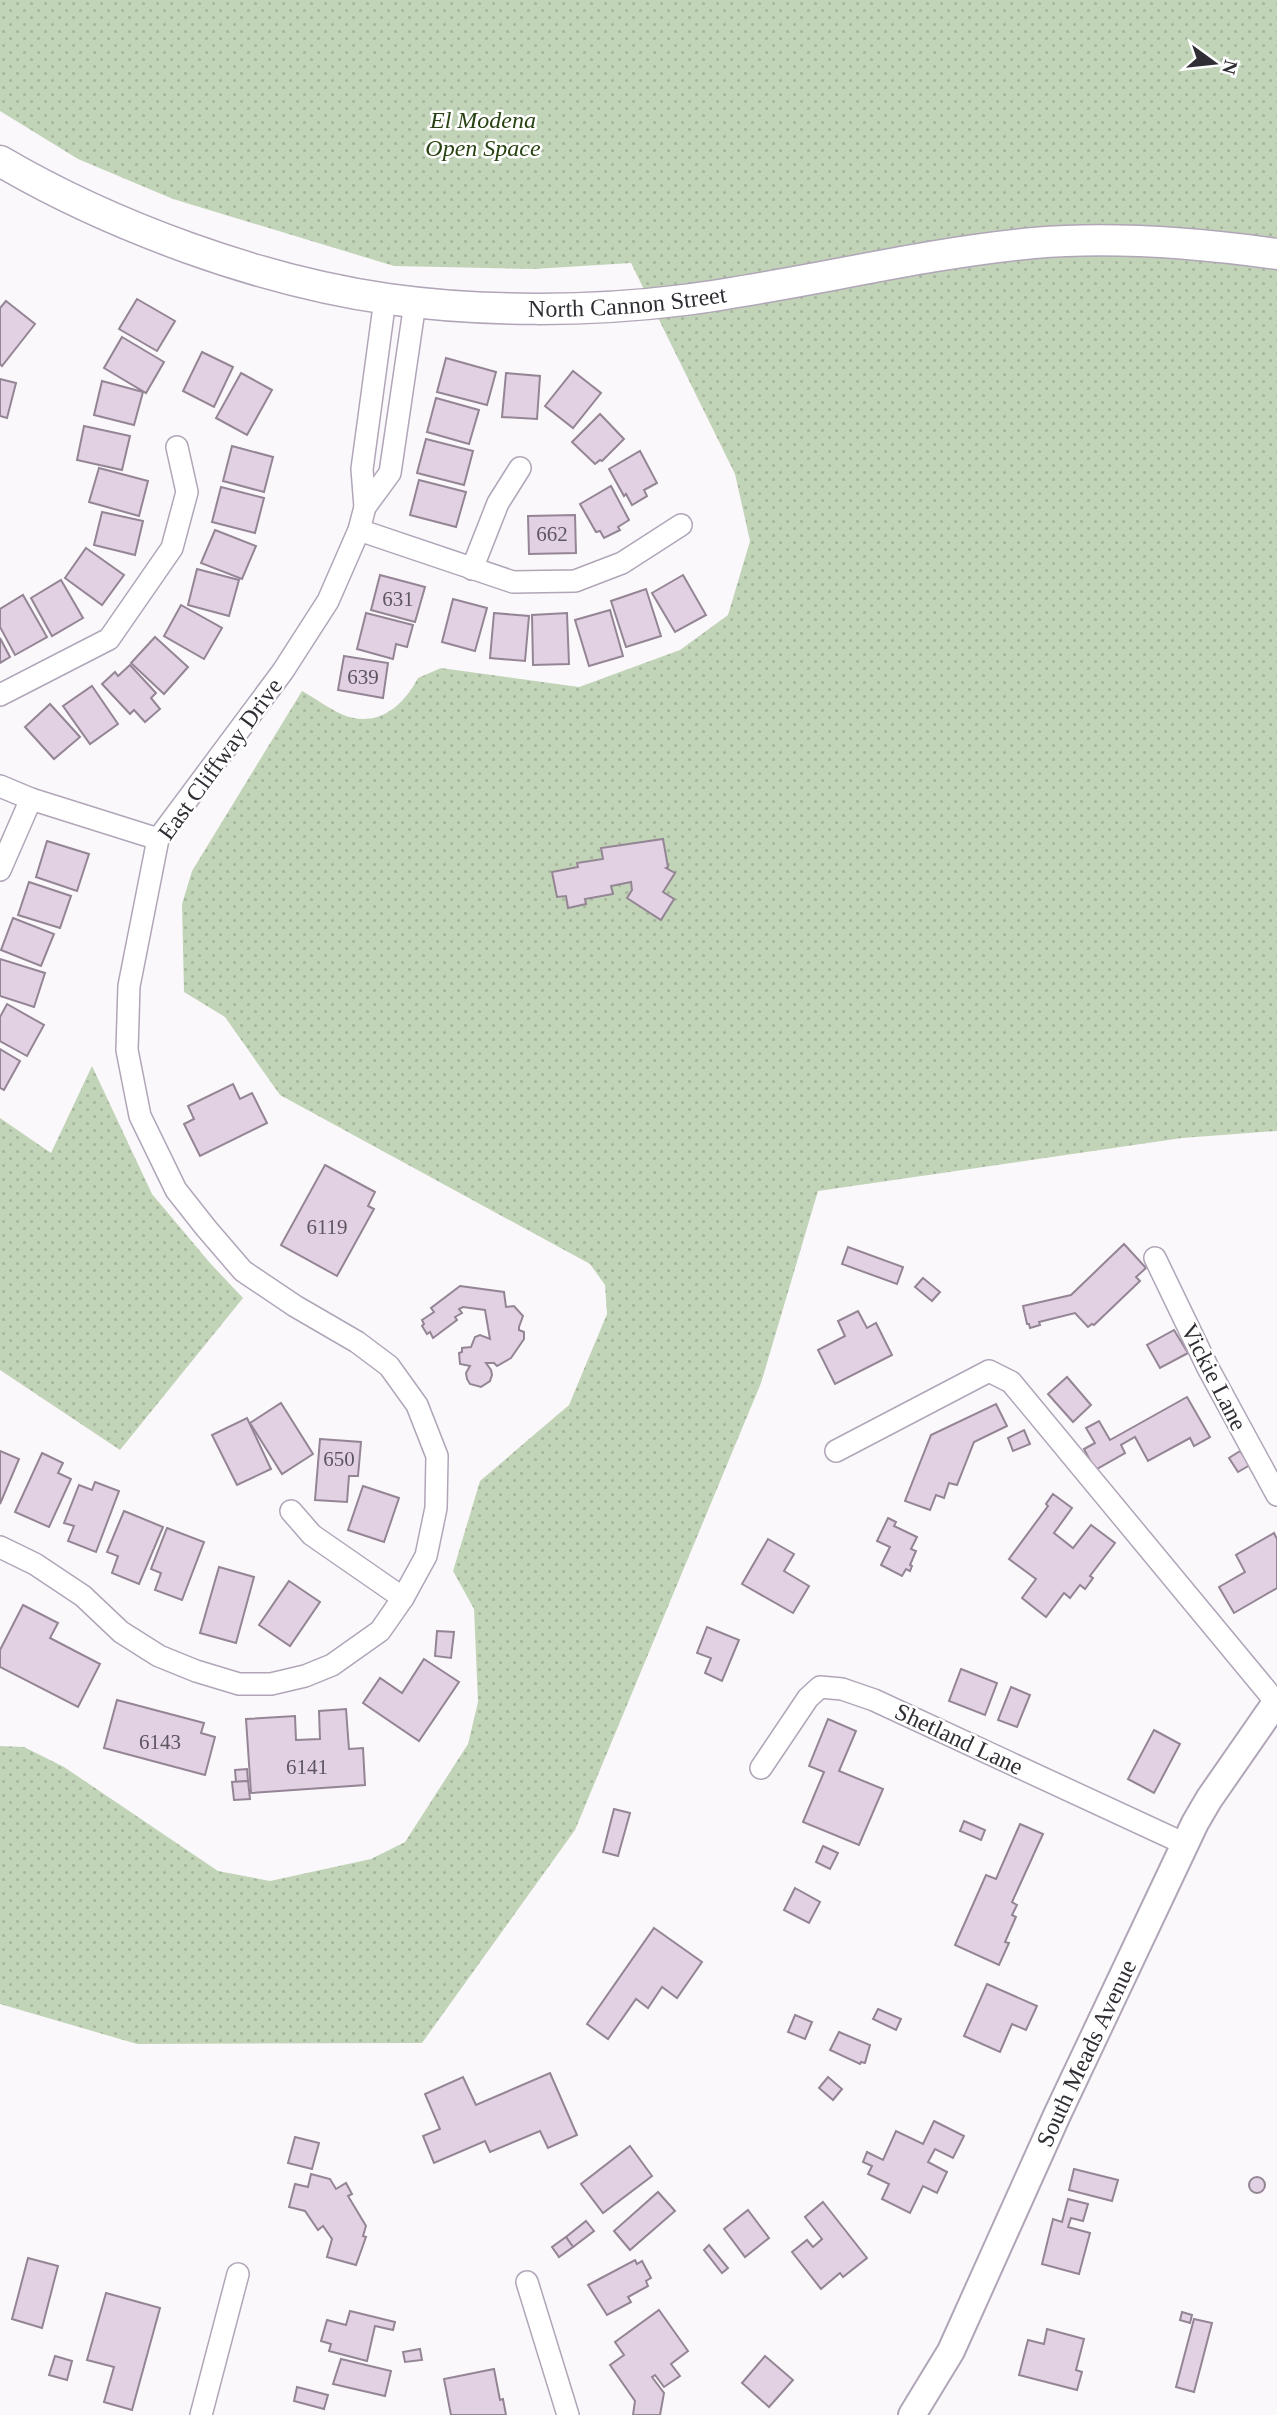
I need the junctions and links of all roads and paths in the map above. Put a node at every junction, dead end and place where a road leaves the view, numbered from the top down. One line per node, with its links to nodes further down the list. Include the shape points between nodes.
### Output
1 (0, 160): 3 (main road, North Cannon Street, via 89,208 149,233 291,279)
2 (1277, 254): 4 (main road, North Cannon Street, via 1079,240 962,252 681,300 535,308)
3 (385, 299): 4 (main road, North Cannon Street); 7 (street, East Cliffway Drive, via 362,468)
4 (415, 303): 7 (street, East Cliffway Drive, via 390,472)
5 (177, 447): 11 (street, via 187,492 172,548 109,639)
6 (520, 468): 10 (street, via 498,503)
7 (366, 507): 9 (street, East Cliffway Drive)
8 (681, 525): 10 (street, via 622,563 575,581 513,582)
9 (359, 530): 10 (street); 14 (street, East Cliffway Drive, via 328,601 284,671)
10 (472, 569)
11 (0, 695)
12 (0, 786): 13 (street)
13 (31, 799): 14 (street); 15 (street)
14 (158, 839): 21 (street, East Cliffway Drive, via 129,986 127,1049 141,1116 176,1190 243,1271 389,1366 417,1405 437,1456 436,1508 426,1556)
15 (0, 870)
16 (1155, 1258): 18 (street, Vickie Lane)
17 (836, 1451): 22 (street, via 989,1371 1011,1382)
18 (1277, 1495)
19 (291, 1511): 21 (street, via 312,1535)
20 (0, 1547): 21 (street, East Cliffway Drive, via 83,1596 121,1632 159,1656 239,1684 271,1684 332,1665 380,1631)
21 (403, 1598)
22 (1277, 1701): 24 (street, South Meads Avenue, via 1209,1799)
23 (761, 1768): 24 (street, Shetland Lane, via 820,1687 842,1689)
24 (1185, 1844): 27 (street, South Meads Avenue, via 951,2351)
25 (238, 2274): 28 (street)
26 (527, 2282): 29 (street)
27 (917, 2414)
28 (201, 2415)
29 (568, 2415)

